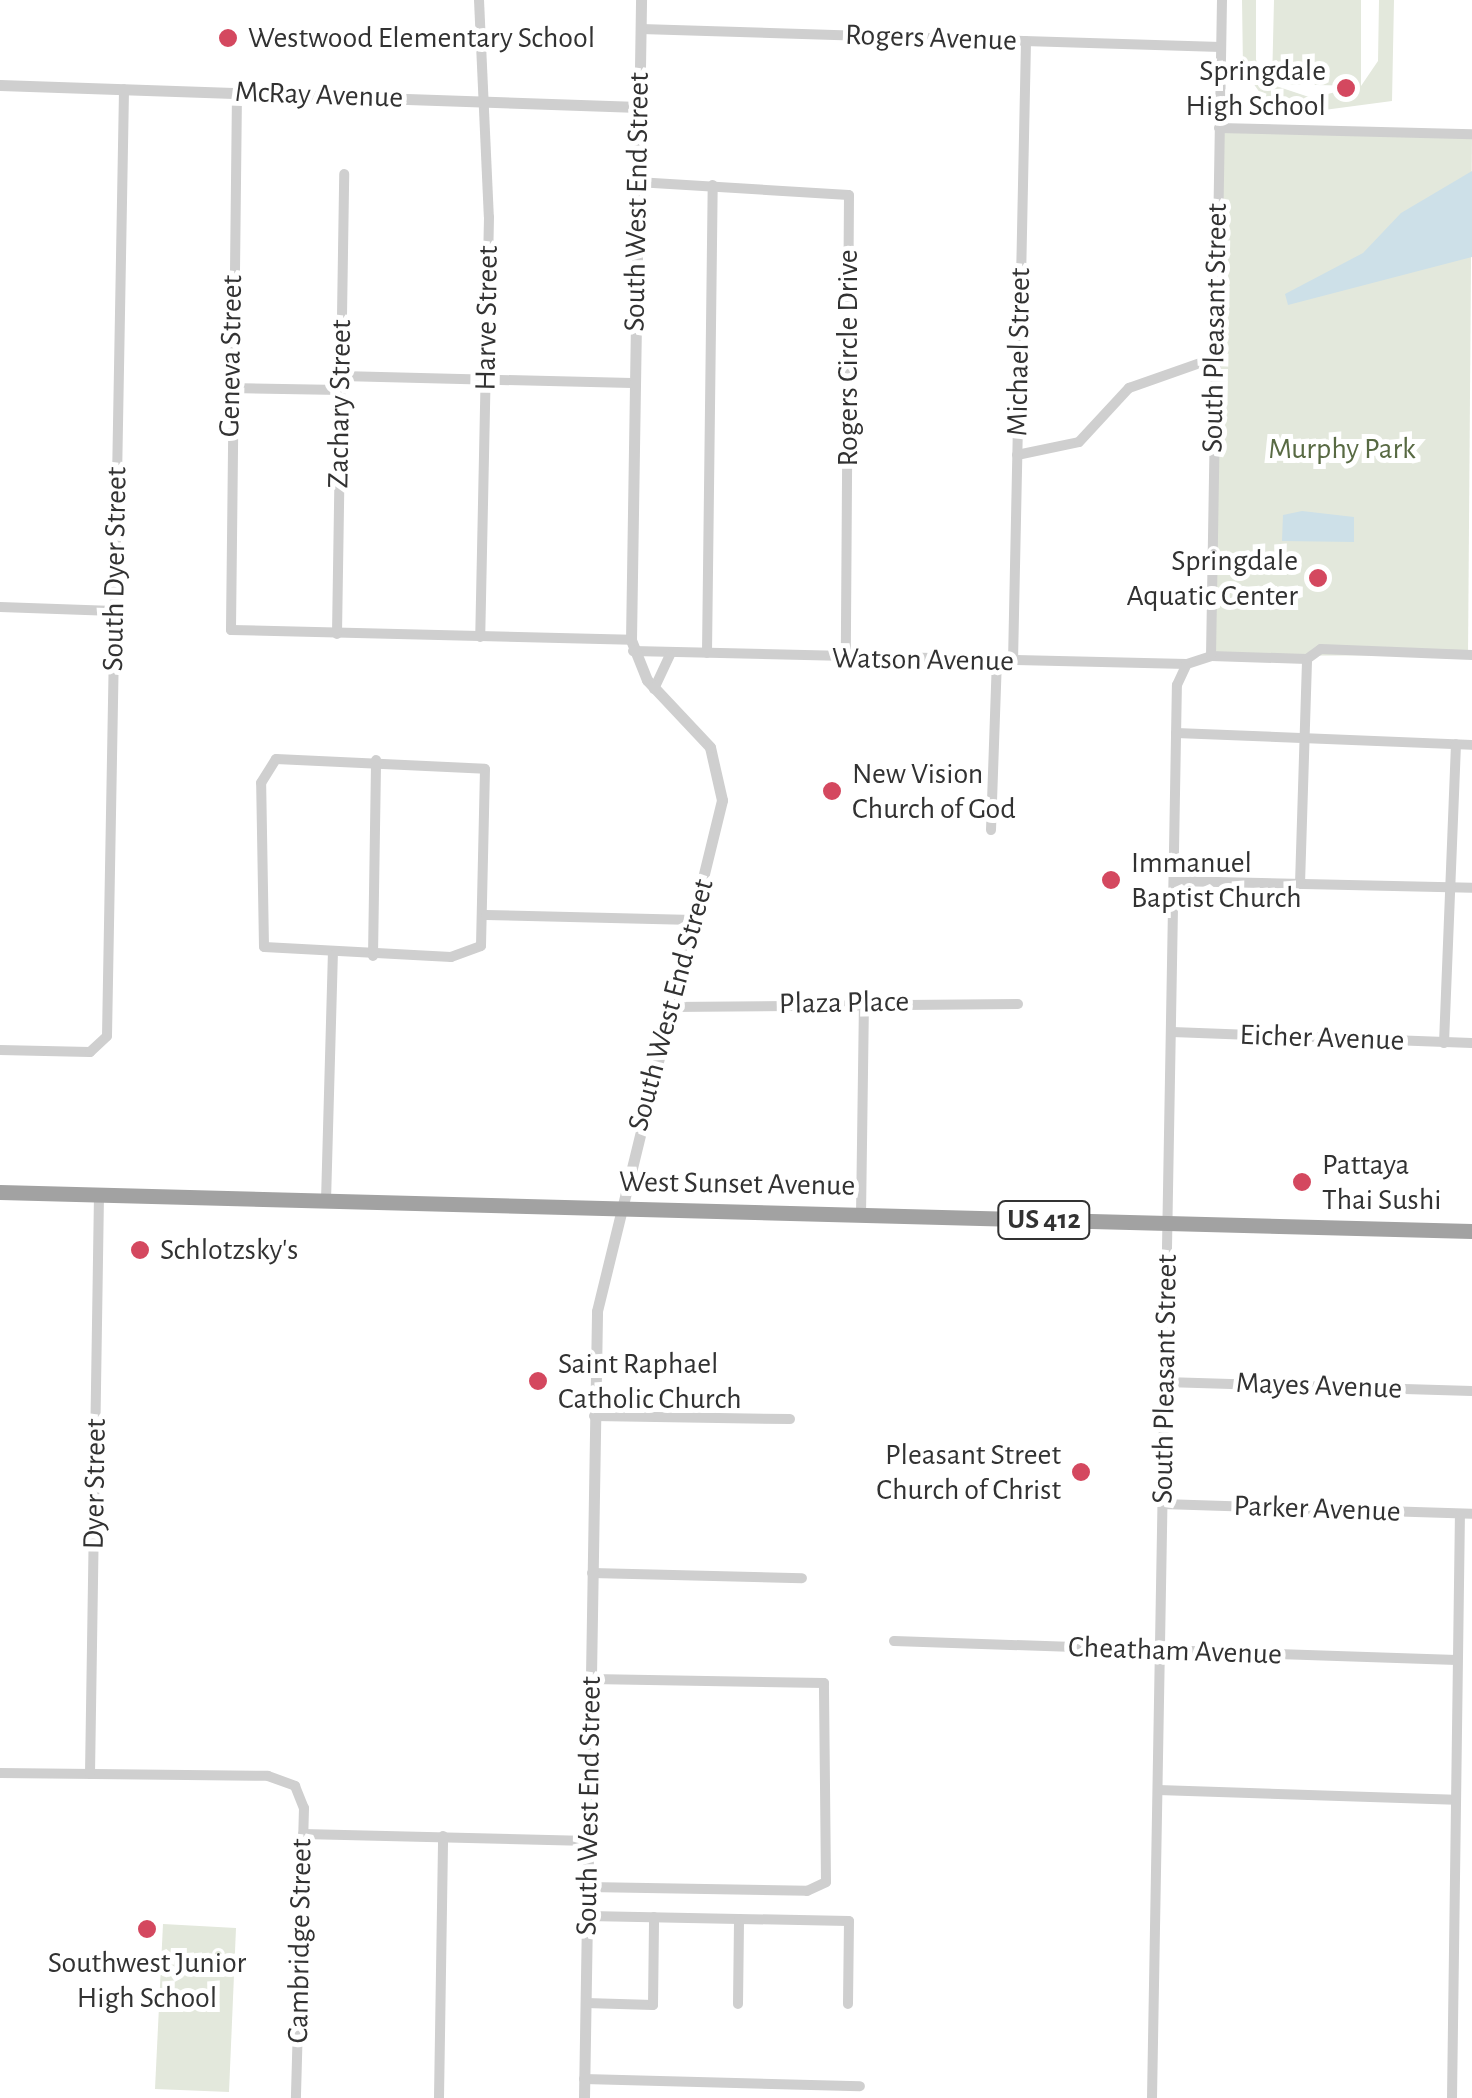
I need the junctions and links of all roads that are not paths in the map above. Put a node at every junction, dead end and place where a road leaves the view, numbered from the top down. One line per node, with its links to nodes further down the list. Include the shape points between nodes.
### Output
1 (478, 0): 10 (street, Harve Street)
2 (641, 0): 4 (street, South West End Street)
3 (1222, 0): 6 (street, South Pleasant Street)
4 (641, 28): 5 (street, Rogers Avenue); 11 (street, South West End Street)
5 (1026, 41): 6 (street, Rogers Avenue); 23 (street, Michael Street)
6 (1221, 47): 12 (street, South Pleasant Street)
7 (0, 85): 8 (street, McRay Avenue)
8 (124, 89): 9 (street, McRay Avenue); 25 (street, South Dyer Street)
9 (237, 92): 10 (street, McRay Avenue); 21 (street, Geneva Street)
10 (479, 101): 11 (street, McRay Avenue); 19 (street, Harve Street, via 489,217)
11 (639, 107): 15 (street, South West End Street)
12 (1220, 128): 13 (street); 17 (street, South Pleasant Street)
13 (1472, 134)
14 (344, 174): 18 (street, Zachary Street)
15 (637, 182): 16 (street, Rogers Circle Drive); 20 (street, South West End Street)
16 (713, 184): 31 (street); 34 (street, Rogers Circle Drive, via 848,196)
17 (1214, 358): 23 (street, via 1129,388 1080,442); 33 (street, South Pleasant Street)
18 (341, 376): 19 (street); 22 (street, Zachary Street)
19 (485, 380): 20 (street); 28 (street, Harve Street)
20 (632, 383): 29 (street, South West End Street)
21 (230, 388): 22 (street); 26 (street, Geneva Street)
22 (341, 390): 27 (street, Zachary Street)
23 (1017, 455): 37 (street, Michael Street)
24 (0, 607): 25 (street)
25 (114, 611): 60 (street, South Dyer Street, via 102,1047)
26 (226, 619): 27 (street, Watson Avenue, via 236,632)
27 (337, 634): 28 (street, Watson Avenue)
28 (480, 637): 29 (street, Watson Avenue)
29 (632, 645): 30 (street, Watson Avenue); 39 (street, South West End Street)
30 (676, 652): 31 (street, Watson Avenue); 39 (street, via 659,661)
31 (707, 653): 34 (street, Watson Avenue)
32 (1472, 655): 35 (street, via 1321,649)
33 (1210, 656): 35 (street); 38 (street, Watson Avenue)
34 (846, 658): 36 (street, Watson Avenue)
35 (1308, 659): 41 (street)
36 (997, 662): 37 (street, Watson Avenue); 45 (street)
37 (1013, 662): 38 (street, Watson Avenue)
38 (1187, 664): 40 (street, South Pleasant Street, via 1176,685)
39 (654, 689): 51 (street, South West End Street, via 701,734 719,770 720,818)
40 (1176, 733): 41 (street); 46 (street, South Pleasant Street)
41 (1306, 738): 42 (street); 47 (street)
42 (1456, 744): 43 (street); 48 (street)
43 (1472, 745)
44 (376, 760): 50 (street, via 485,769); 52 (street, via 276,759 263,772 258,938 272,952); 53 (street)
45 (991, 830)
46 (1174, 881): 47 (street); 57 (street, South Pleasant Street)
47 (1300, 884): 48 (street)
48 (1450, 888): 49 (street); 58 (street)
49 (1472, 888)
50 (486, 915): 51 (street); 53 (street, via 482,946 466,957)
51 (694, 920): 56 (street, South West End Street)
52 (334, 954): 53 (street); 63 (street)
53 (373, 956)
54 (864, 1001): 55 (street, Plaza Place); 56 (street, Plaza Place); 65 (street)
55 (1018, 1004)
56 (671, 1007): 64 (street, South West End Street)
57 (1172, 1032): 58 (street, Eicher Avenue); 66 (street, South Pleasant Street)
58 (1444, 1042): 59 (street, Eicher Avenue)
59 (1472, 1044)
60 (0, 1050)
61 (0, 1192): 62 (highway, West Sunset Avenue / US 412)
62 (100, 1194): 63 (highway, West Sunset Avenue / US 412); 81 (street, Dyer Street)
63 (326, 1201): 64 (highway, West Sunset Avenue / US 412)
64 (617, 1209): 65 (highway, West Sunset Avenue / US 412); 70 (street, South West End Street, via 597,1311)
65 (862, 1215): 66 (highway, West Sunset Avenue / US 412)
66 (1168, 1224): 67 (highway, West Sunset Avenue / US 412); 68 (street, South Pleasant Street)
67 (1472, 1231)
68 (1165, 1382): 69 (street, Mayes Avenue); 72 (street, South Pleasant Street)
69 (1472, 1390)
70 (594, 1416): 71 (street); 74 (street, South West End Street)
71 (790, 1419)
72 (1162, 1504): 73 (street, Parker Avenue); 77 (street, South Pleasant Street)
73 (1466, 1514): 78 (street)
74 (592, 1573): 75 (street); 79 (street, South West End Street)
75 (802, 1578)
76 (894, 1642): 77 (street, Cheatham Avenue)
77 (1160, 1650): 78 (street, Cheatham Avenue); 82 (street, South Pleasant Street)
78 (1457, 1660): 83 (street)
79 (591, 1680): 86 (street, South West End Street); 87 (street, via 824,1683 826,1882 808,1891)
80 (0, 1773): 81 (street)
81 (90, 1774): 84 (street, Cambridge Street, via 268,1776 296,1786)
82 (1158, 1790): 83 (street); 99 (street, South Pleasant Street)
83 (1455, 1800): 100 (street)
84 (304, 1834): 85 (street); 96 (street, Cambridge Street)
85 (443, 1836): 86 (street); 97 (street)
86 (589, 1841): 87 (street, South West End Street)
87 (588, 1887): 88 (street, South West End Street)
88 (588, 1916): 89 (street); 91 (street, South West End Street)
89 (654, 1917): 90 (street); 91 (street, via 652,2005)
90 (739, 1918): 92 (street); 93 (street, via 849,1921)
91 (586, 2004): 94 (street, South West End Street)
92 (738, 2004)
93 (848, 2004)
94 (584, 2079): 95 (street); 98 (street, South West End Street)
95 (860, 2086)
96 (296, 2098)
97 (439, 2098)
98 (584, 2098)
99 (1152, 2098)
100 (1452, 2098)

